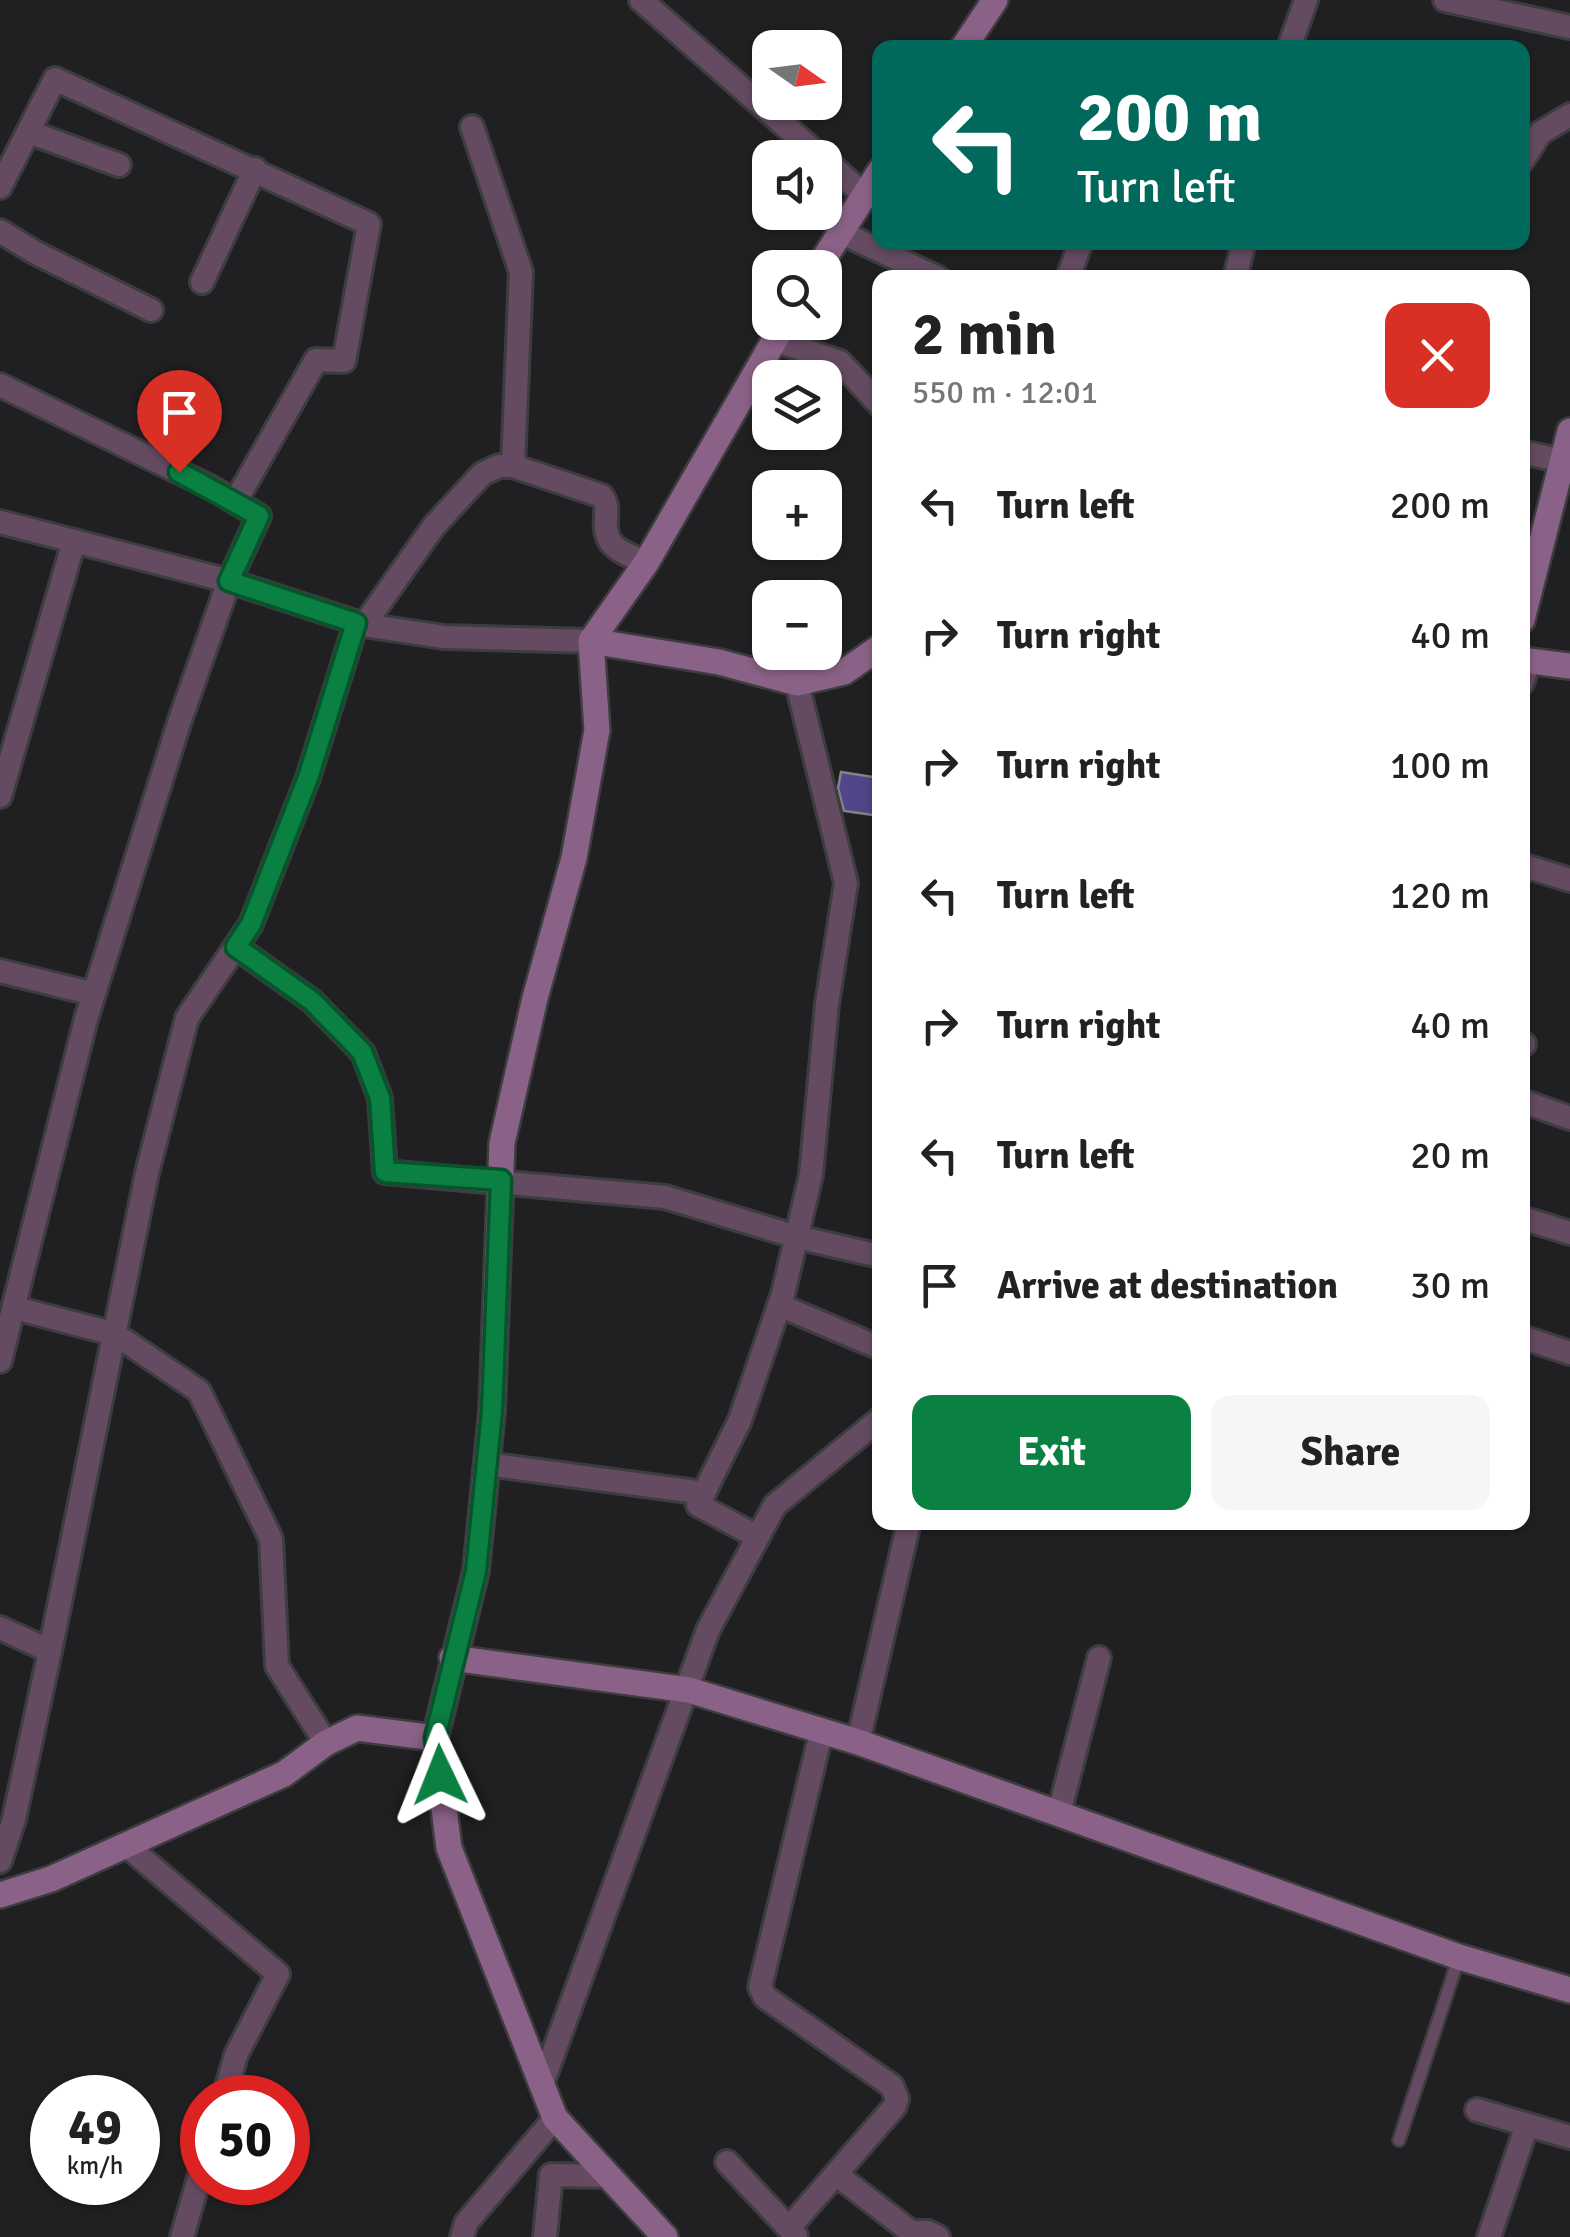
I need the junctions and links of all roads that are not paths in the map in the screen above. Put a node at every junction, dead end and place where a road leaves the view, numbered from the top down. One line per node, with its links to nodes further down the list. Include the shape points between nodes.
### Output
1 (641, 0): 12 (street)
2 (995, 0): 7 (main road)
3 (1306, 0): 8 (street)
4 (1445, 0): 5 (street)
5 (1528, 9): 6 (street)
6 (1570, 26)
7 (968, 40)
8 (1292, 40)
9 (1570, 114): 13 (street, via 1540,133)
10 (472, 127): 35 (street, via 521,272)
11 (29, 132): 14 (street); 15 (street, via 55,79); 18 (street)
12 (801, 140)
13 (1530, 149)
14 (119, 165)
15 (255, 169): 26 (street); 36 (street, via 370,224 344,361 316,360)
16 (842, 176): 19 (street)
17 (872, 183): 19 (main road)
18 (0, 187)
19 (864, 195): 21 (main road)
20 (0, 231): 27 (street)
21 (840, 232): 22 (street); 23 (main road)
22 (872, 247)
23 (829, 250)
24 (878, 250): 25 (street)
25 (921, 270)
26 (202, 282)
27 (152, 310)
28 (775, 340): 39 (main road)
29 (797, 340): 31 (street, via 840,362)
30 (0, 385): 36 (street)
31 (872, 396)
32 (1570, 432): 34 (main road)
33 (1530, 454): 34 (street)
34 (1562, 461): 41 (main road)
35 (512, 466): 39 (street, via 602,496 607,540); 42 (street, via 482,474)
36 (235, 502): 40 (street, via 259,516)
37 (0, 522): 38 (street)
38 (74, 541): 40 (street); 48 (street)
39 (646, 563): 43 (main road)
40 (229, 581): 42 (street); 53 (street)
41 (1530, 588)
42 (360, 624): 43 (street, via 444,637); 51 (street, via 308,778)
43 (591, 640): 47 (main road, via 719,662); 56 (main road, via 594,749 574,858 502,1143)
44 (872, 653): 47 (main road, via 844,672)
45 (1570, 666): 46 (main road)
46 (1530, 668)
47 (797, 684): 59 (street, via 846,883 811,1175)
48 (0, 796)
49 (1530, 868): 50 (street)
50 (1570, 880)
51 (236, 947): 56 (street, via 312,1001 362,1052 380,1098 385,1172); 63 (street, via 187,1018)
52 (0, 971): 53 (street)
53 (94, 994): 62 (street)
54 (1530, 1105): 55 (street)
55 (1570, 1118)
56 (501, 1180): 59 (street, via 665,1197); 69 (main road)
57 (1530, 1220): 58 (street)
58 (1570, 1233)
59 (796, 1237): 60 (street); 61 (street)
60 (872, 1254)
61 (779, 1305): 65 (street); 70 (street, via 740,1420)
62 (14, 1308): 63 (street); 67 (street)
63 (115, 1334): 74 (street); 81 (street, via 199,1391 271,1538 277,1666)
64 (1530, 1340): 66 (street)
65 (872, 1345)
66 (1570, 1352)
67 (0, 1360)
68 (872, 1429): 72 (street, via 775,1505)
69 (486, 1464): 70 (street); 75 (main road, via 476,1571)
70 (704, 1493): 72 (street, via 698,1504)
71 (907, 1530): 80 (street)
72 (758, 1537): 77 (street, via 708,1630)
73 (0, 1628): 74 (street)
74 (50, 1650): 84 (street)
75 (452, 1658): 77 (main road); 79 (main road)
76 (1099, 1658): 82 (street)
77 (689, 1690): 78 (main road); 89 (street)
78 (821, 1733): 80 (main road); 96 (street, via 760,1986 896,2092 895,2106)
79 (435, 1738): 81 (main road, via 357,1728); 89 (main road, via 449,1848)
80 (858, 1742): 82 (main road)
81 (326, 1743): 83 (main road, via 284,1774)
82 (1059, 1813): 86 (main road)
83 (126, 1845): 85 (main road); 88 (street, via 278,1974)
84 (0, 1861)
85 (0, 1895)
86 (1458, 1957): 87 (main road); 94 (lane)
87 (1570, 1990)
88 (230, 2075)
89 (542, 2084): 91 (main road)
90 (1477, 2110): 92 (street)
91 (555, 2118): 97 (main road); 101 (street, via 466,2222)
92 (1528, 2125): 93 (street); 105 (street)
93 (1570, 2137)
94 (1399, 2140)
95 (726, 2162): 99 (street)
96 (837, 2175): 99 (street); 104 (street, via 912,2232)
97 (609, 2176): 102 (street, via 551,2176); 103 (main road)
98 (191, 2205): 100 (street)
99 (793, 2232)
100 (182, 2237)
101 (462, 2237)
102 (544, 2237)
103 (665, 2237)
104 (938, 2237)
105 (1489, 2237)

